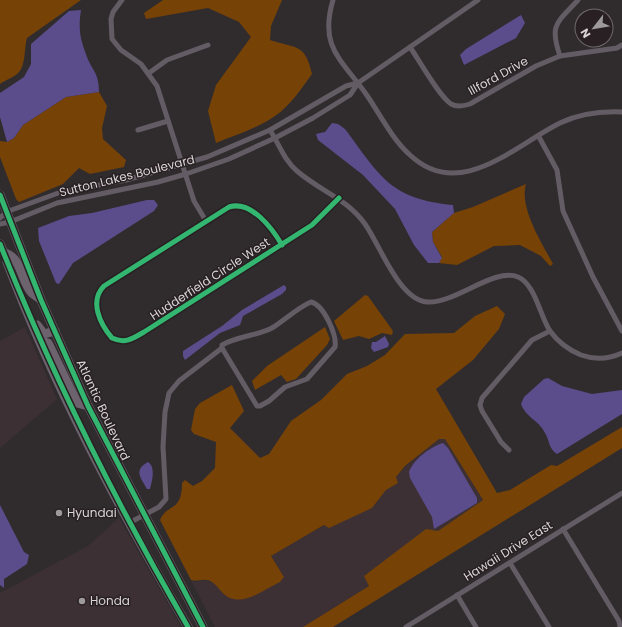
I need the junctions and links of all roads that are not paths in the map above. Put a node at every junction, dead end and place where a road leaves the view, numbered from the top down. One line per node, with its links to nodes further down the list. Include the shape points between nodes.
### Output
1 (122, 0): 9 (street, via 113,12 111,34 115,44)
2 (333, 0): 10 (street, via 328,22 331,42 335,52)
3 (478, 0): 7 (street, Sutton Lakes Boulevard)
4 (578, 0): 8 (street, via 555,26 555,39)
5 (208, 45): 9 (street, via 167,60)
6 (622, 45): 8 (street, Illford Drive, via 617,48)
7 (410, 47): 8 (street, Illford Drive, via 443,96 456,105 470,104 536,66); 10 (street, Sutton Lakes Boulevard)
8 (560, 56)
9 (149, 73): 12 (street, via 157,86)
10 (358, 83): 14 (street, Sutton Lakes Boulevard, via 346,86); 15 (street, via 402,147 419,162 436,170 450,173 475,170); 16 (street, Sutton Lakes Boulevard, via 350,95)
11 (622, 112): 15 (street, via 604,111 579,116)
12 (168, 121): 13 (street); 17 (street)
13 (138, 130)
14 (270, 130): 16 (street); 17 (street, Sutton Lakes Boulevard)
15 (539, 137): 34 (street, via 557,170 563,211 596,283)
16 (275, 138): 18 (street, Sutton Lakes Boulevard, via 229,159); 22 (street, via 297,171)
17 (183, 165): 18 (street); 19 (street, Sutton Lakes Boulevard)
18 (186, 174): 20 (street, Sutton Lakes Boulevard); 24 (street, via 196,206)
19 (100, 184): 20 (street); 23 (street, Sutton Lakes Boulevard, via 55,194)
20 (102, 193): 25 (street, Sutton Lakes Boulevard, via 57,203)
21 (0, 195): 23 (highway, Atlantic Boulevard)
22 (339, 198): 28 (street, Hudderfield Circle West, via 319,220); 33 (street, via 360,217 402,286 412,297 426,302 442,301 499,277 512,275 528,284)
23 (3, 215): 25 (highway, Atlantic Boulevard)
24 (206, 221): 28 (street, via 226,208 243,206 267,224); 28 (street, Hudderfield Circle West, via 104,286 96,298 96,308 109,335 116,340 125,341 144,332)
25 (10, 222): 26 (street, Sutton Lakes Boulevard); 31 (highway, Atlantic Boulevard)
26 (0, 224)
27 (0, 244): 29 (highway)
28 (282, 244)
29 (5, 258): 30 (highway); 31 (highway, via 8,254 13,259 32,293)
30 (22, 298): 32 (highway, via 29,306 40,330 48,334); 35 (highway)
31 (41, 300): 32 (highway, Atlantic Boulevard)
32 (55, 331): 38 (highway, Atlantic Boulevard)
33 (550, 331): 37 (street, via 567,347 587,357 606,358); 39 (street, via 529,344 482,398 480,405 484,415)
34 (622, 331)
35 (41, 341): 38 (highway, via 48,343 77,403); 42 (highway, via 88,443)
36 (222, 348): 36 (street, via 256,406 260,406 285,387 307,379 336,343 324,313 311,302 272,327 232,339 222,345); 41 (street, via 179,381 169,393 163,442 166,499 159,507)
37 (622, 353)
38 (88, 406): 41 (highway, Atlantic Boulevard)
39 (509, 450)
40 (622, 493): 43 (street, Hawaii Drive East)
41 (144, 516): 42 (street); 47 (highway, Atlantic Boulevard)
42 (129, 523): 46 (highway)
43 (563, 529): 44 (street, Hawaii Drive East); 51 (street, via 619,621)
44 (510, 563): 45 (street, Hawaii Drive East); 50 (street)
45 (457, 595): 48 (street, Hawaii Drive East); 49 (street)
46 (188, 627)
47 (202, 627)
48 (406, 627)
49 (476, 627)
50 (549, 627)
51 (620, 627)

